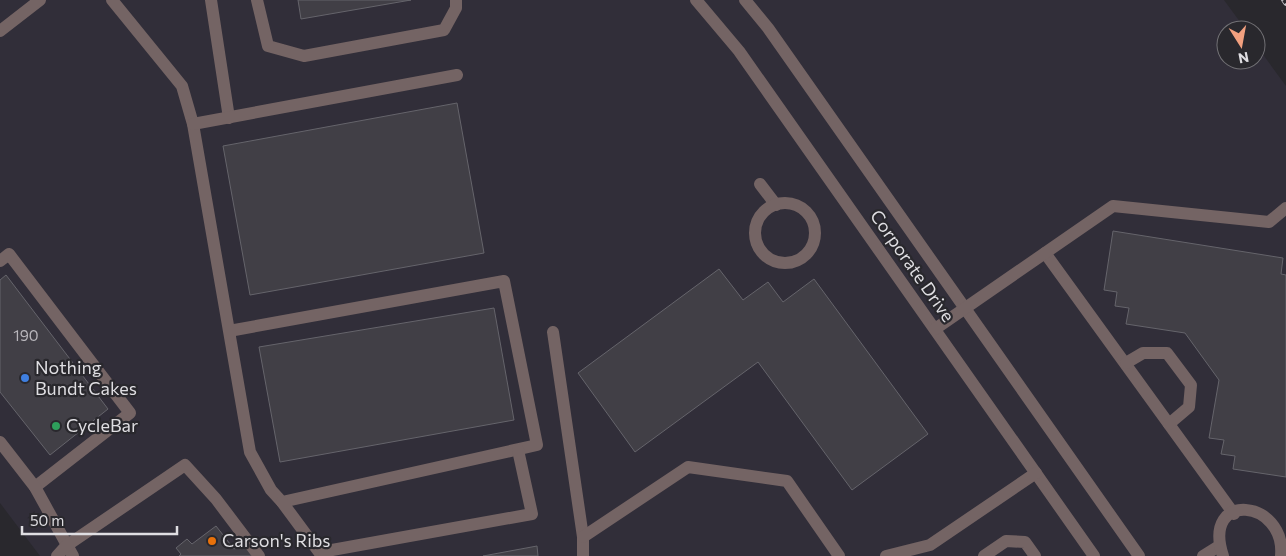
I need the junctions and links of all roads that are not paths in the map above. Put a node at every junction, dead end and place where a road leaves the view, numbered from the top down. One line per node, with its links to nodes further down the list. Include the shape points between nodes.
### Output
1 (40, 0): 8 (street)
2 (112, 0): 11 (street, via 182,86)
3 (210, 0): 10 (street)
4 (257, 0): 5 (street, via 268,46 304,56 444,30 456,8)
5 (456, 0)
6 (696, 0): 18 (street, Corporate Drive, via 739,51)
7 (745, 0): 17 (street, Corporate Drive)
8 (0, 31)
9 (457, 75): 10 (street)
10 (229, 118): 11 (street)
11 (193, 124): 19 (street)
12 (760, 184): 13 (street)
13 (776, 205): 13 (street, via 760,217 756,227 758,247 773,261 784,264 802,259 814,244 814,225 804,209 786,203)
14 (1286, 208): 15 (street, via 1269,222 1113,206)
15 (1045, 252): 17 (street); 21 (street)
16 (0, 261): 26 (street, via 9,254 130,413)
17 (966, 308): 18 (street); 41 (street, Corporate Drive)
18 (935, 328): 25 (street, Corporate Drive)
19 (229, 331): 24 (street, via 504,282 537,445); 27 (street, via 250,452 270,490)
20 (553, 332): 29 (street)
21 (1126, 363): 22 (street); 22 (street, via 1143,353 1167,353 1190,385 1189,407)
22 (1169, 424): 28 (street)
23 (0, 442): 26 (street)
24 (518, 450): 27 (street); 34 (street, via 532,514 332,550)
25 (1036, 473): 37 (street, via 930,545); 40 (street, Corporate Drive)
26 (35, 487): 30 (street)
27 (282, 502): 34 (street)
28 (1234, 514): 31 (street, via 1220,534); 43 (street, via 1255,508 1276,518 1285,538)
29 (583, 537): 35 (street); 36 (street, via 688,467 787,480)
30 (70, 551): 32 (street); 33 (street, via 185,465)
31 (1221, 551): 42 (street)
32 (57, 556)
33 (260, 556)
34 (323, 556)
35 (583, 556)
36 (839, 556)
37 (886, 556)
38 (984, 556): 39 (street, via 1006,541 1025,542)
39 (1035, 556)
40 (1094, 556)
41 (1139, 556)
42 (1203, 556)
43 (1281, 556)

